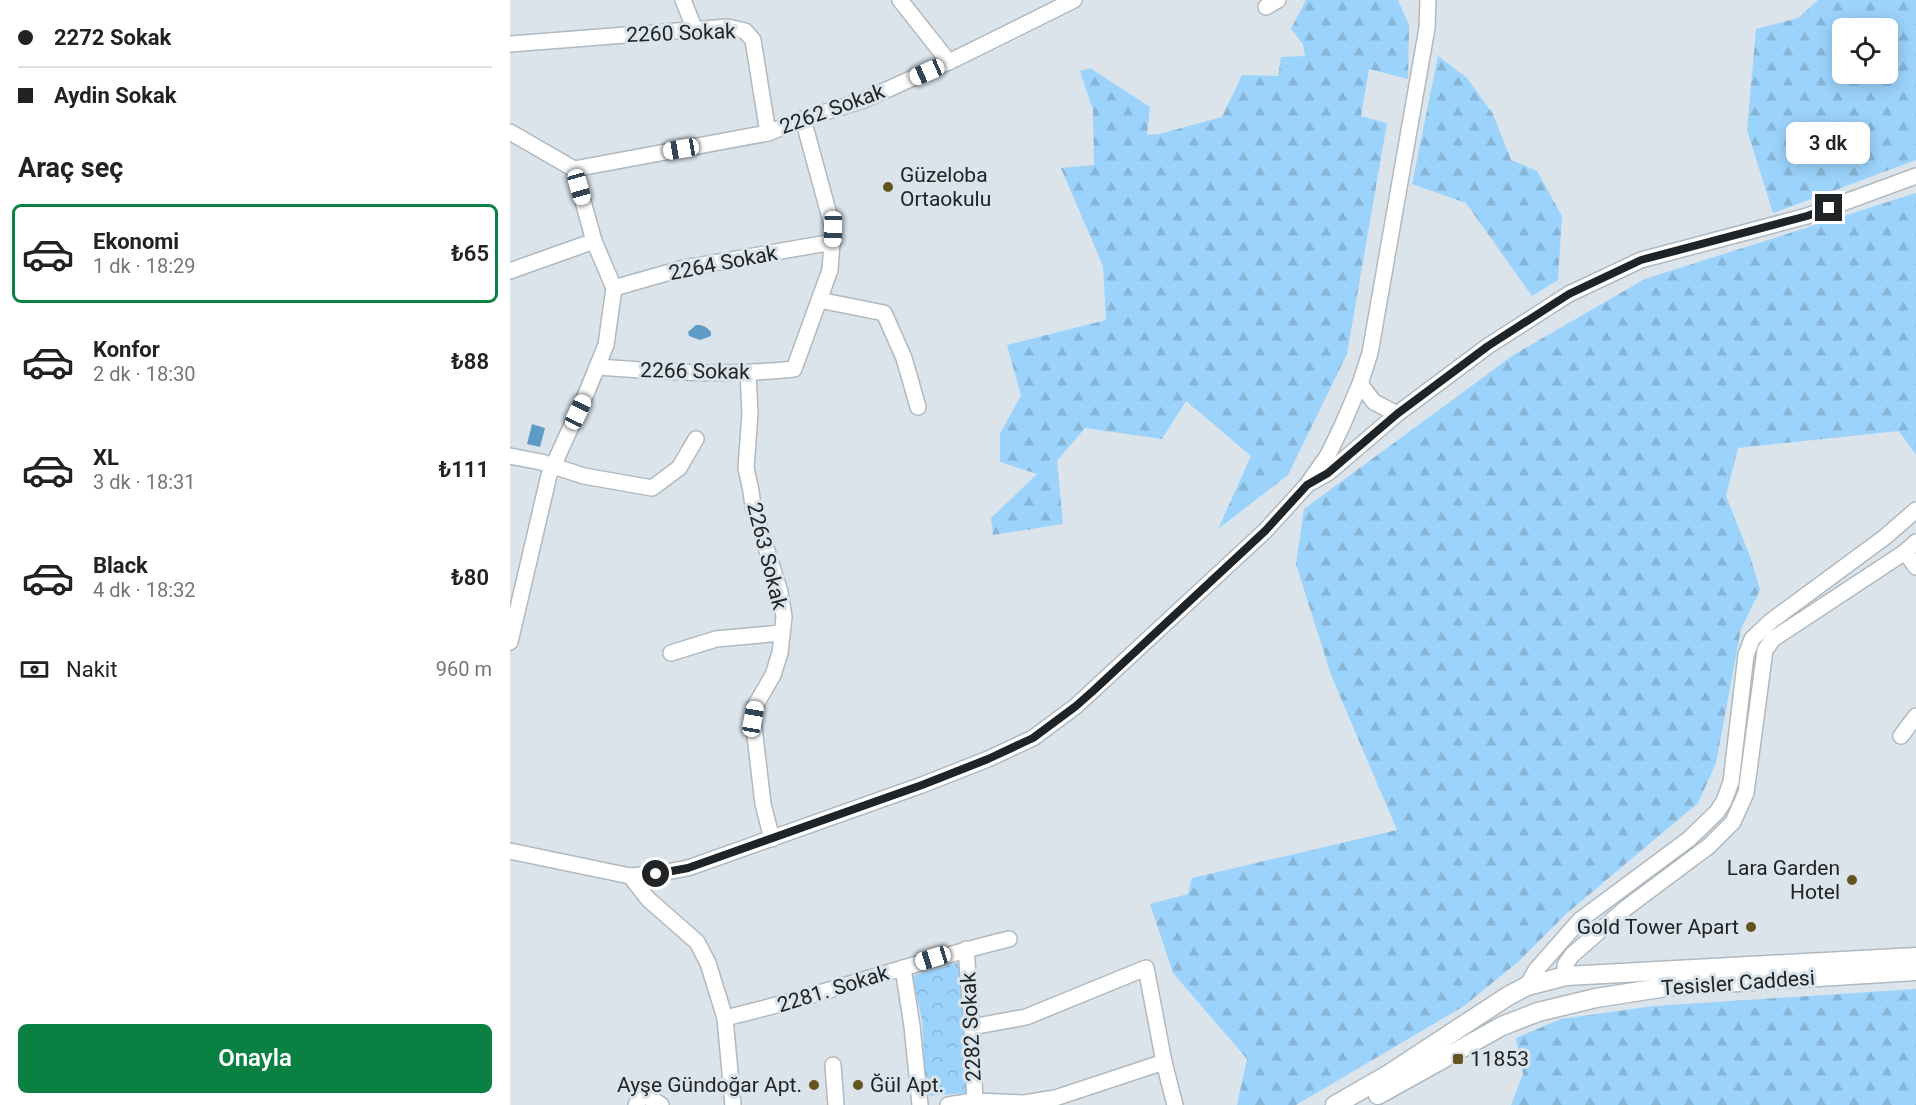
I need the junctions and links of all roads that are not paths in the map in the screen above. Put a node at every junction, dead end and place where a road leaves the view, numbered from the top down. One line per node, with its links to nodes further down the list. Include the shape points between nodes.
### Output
1 (683, 0): 5 (street)
2 (900, 0): 7 (street)
3 (1074, 0): 7 (street, 2262 Sokak)
4 (1428, 0): 20 (street, via 1427,28 1370,353)
5 (695, 30): 6 (street, 2260 Sokak); 10 (street, 2260 Sokak, via 728,27 745,30 753,40)
6 (510, 44)
7 (949, 62): 8 (street, 2262 Sokak, via 864,100)
8 (803, 118): 10 (street, 2262 Sokak); 14 (street, via 833,229)
9 (510, 132): 11 (street)
10 (768, 133): 11 (street, 2262 Sokak)
11 (574, 169): 13 (street)
12 (1916, 176): 22 (street, via 1807,216 1641,260 1560,300 1488,346)
13 (594, 241): 15 (street); 16 (street)
14 (833, 242): 16 (street, 2264 Sokak, via 684,268); 17 (street, via 830,270)
15 (510, 271)
16 (614, 288): 18 (street, via 606,345)
17 (819, 300): 19 (street, 2266 Sokak, via 794,369); 21 (street, via 884,313 904,358)
18 (597, 367): 19 (street, 2266 Sokak, via 689,374); 25 (street)
19 (748, 373): 30 (street, 2263 Sokak, via 746,468 753,506 780,592)
20 (1360, 384): 22 (street, via 1374,402); 26 (street, via 1328,455)
21 (918, 407)
22 (1397, 414): 26 (street, via 1328,473)
23 (696, 439): 25 (street, via 679,468 652,488 584,477)
24 (510, 456): 25 (street)
25 (553, 466): 31 (street)
26 (1307, 485): 35 (street, via 1265,531 1093,691 1033,738 922,785)
27 (1916, 510): 44 (street, via 1752,639 1746,655 1731,782 1717,812 1689,839 1580,920 1536,970)
28 (1911, 547): 29 (street); 43 (street, via 1773,639 1765,650 1746,793 1733,822 1709,846 1626,908 1572,955 1565,965)
29 (1916, 567)
30 (782, 633): 32 (street, via 716,639); 35 (street, 2263 Sokak, via 780,653 755,706 753,719 763,804)
31 (510, 642)
32 (671, 653)
33 (1916, 716): 34 (street)
34 (1900, 736)
35 (772, 839): 37 (street, via 688,868)
36 (510, 851): 37 (street)
37 (630, 876): 47 (street, via 648,899 697,942 708,963)
38 (1009, 939): 39 (street, 2281. Sokak)
39 (966, 949): 41 (street, 2281. Sokak); 48 (street, 2282 Sokak)
40 (1916, 957): 43 (main road)
41 (903, 968): 47 (street, 2281. Sokak); 56 (street)
42 (1916, 971): 45 (main road, Tesisler Caddesi, via 1673,986)
43 (1566, 976): 44 (main road); 45 (main road, via 1567,998)
44 (1527, 986): 46 (main road, via 1528,1003); 59 (main road)
45 (1562, 1006): 46 (main road, Tesisler Caddesi)
46 (1538, 1012): 60 (main road, Tesisler Caddesi, via 1502,1026)
47 (725, 1018): 54 (street)
48 (972, 1027): 49 (street, via 1026,1017 1146,968); 52 (street, 2282 Sokak)
49 (1164, 1062): 52 (street, via 1055,1098 1025,1103); 58 (street)
50 (833, 1065): 55 (street)
51 (639, 1100): 53 (street)
52 (974, 1103): 57 (street)
53 (661, 1105)
54 (733, 1105)
55 (836, 1105)
56 (920, 1105)
57 (948, 1105)
58 (1175, 1105)
59 (1335, 1105)
60 (1360, 1105)

